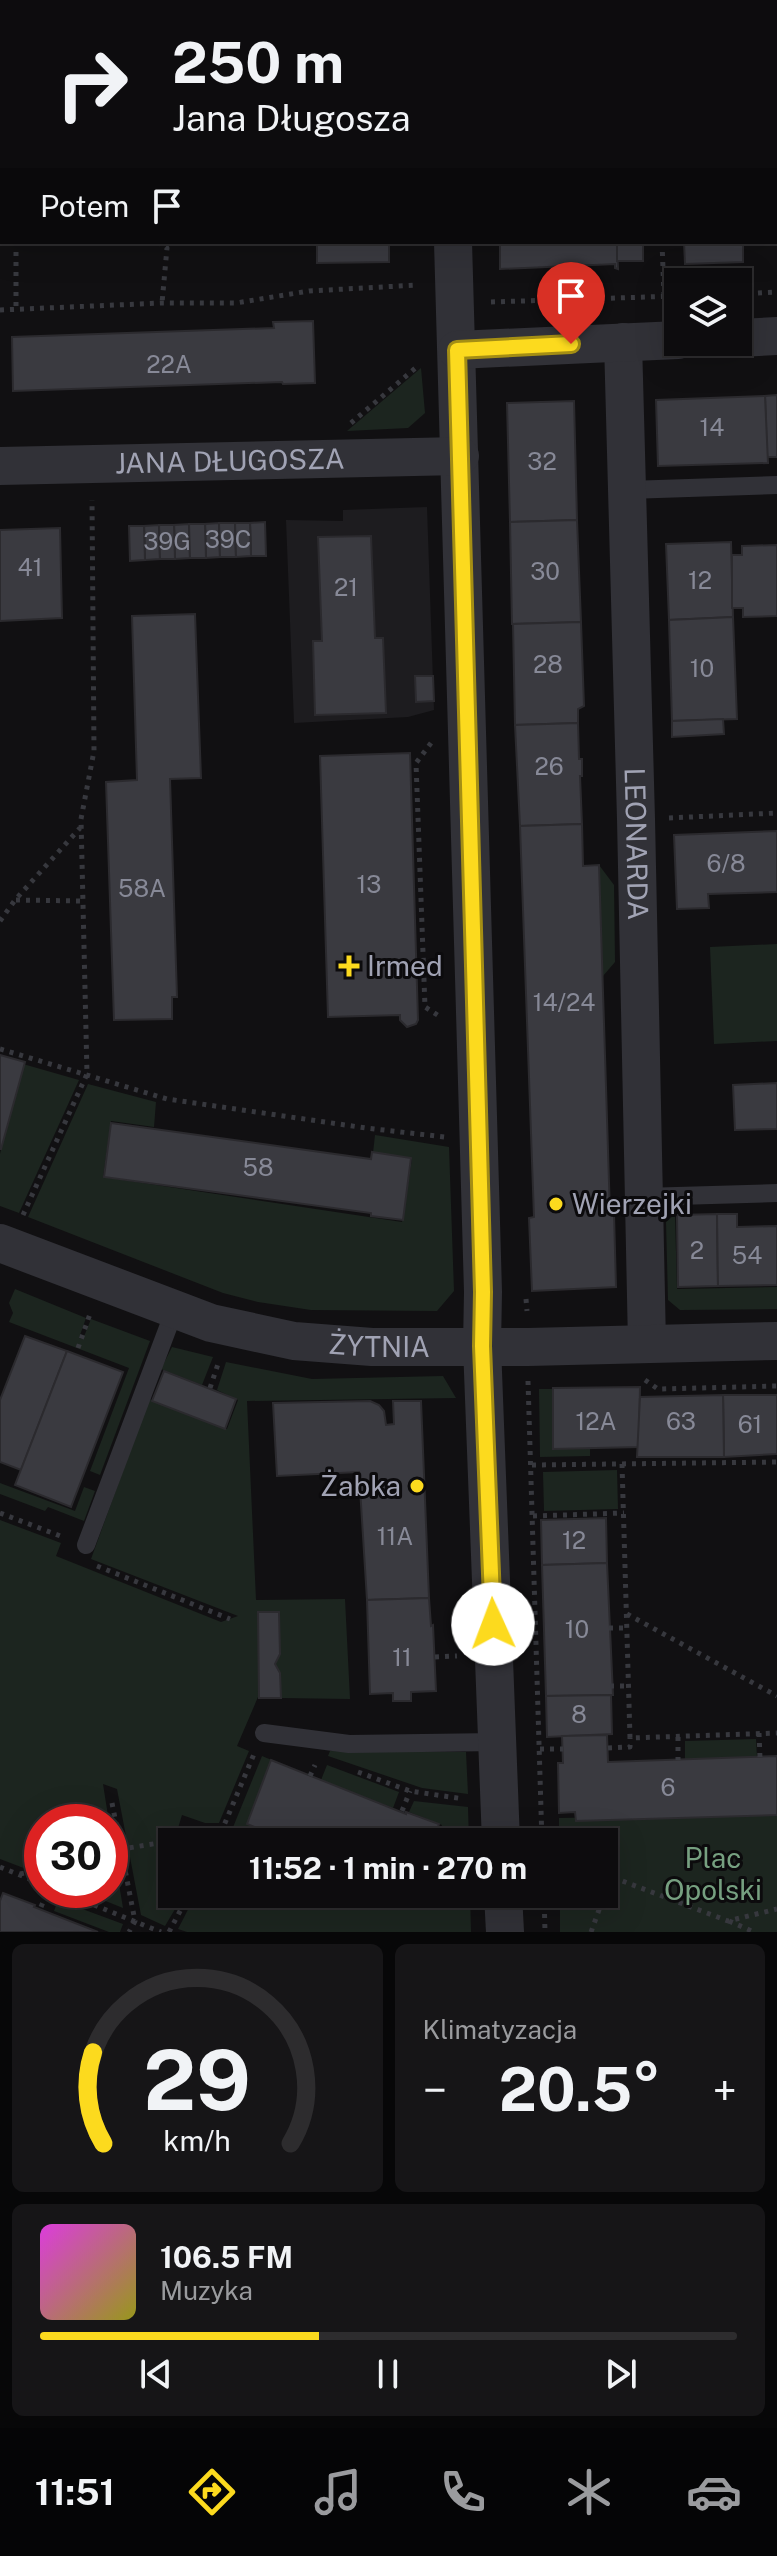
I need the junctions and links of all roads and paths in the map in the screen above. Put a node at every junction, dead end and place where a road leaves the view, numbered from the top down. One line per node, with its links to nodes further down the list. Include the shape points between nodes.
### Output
1 (16, 244): 11 (path)
2 (160, 244): 10 (path, via 167,248)
3 (453, 244): 5 (street)
4 (662, 244): 8 (path)
5 (456, 283): 9 (path, via 485,282); 10 (path, via 309,291 236,303); 17 (street)
6 (777, 292): 7 (path)
7 (752, 293)
8 (664, 296)
9 (490, 302)
10 (162, 303): 11 (path)
11 (16, 309): 12 (path)
12 (0, 310)
13 (777, 336): 14 (street)
14 (752, 337)
15 (664, 341): 16 (street)
16 (623, 342): 17 (street); 23 (street, LEONARDA)
17 (444, 353): 18 (path); 19 (street)
18 (346, 426)
19 (460, 456): 20 (street, JANA DŁUGOSZA); 40 (street)
20 (92, 464): 21 (street, JANA DŁUGOSZA); 26 (path, via 94,751)
21 (0, 466)
22 (777, 485): 23 (lane)
23 (628, 490): 25 (street, LEONARDA)
24 (777, 813): 25 (path)
25 (636, 819): 34 (street, LEONARDA)
26 (81, 827): 27 (path); 28 (path)
27 (15, 900): 28 (path); 29 (path)
28 (83, 901): 31 (path)
29 (0, 921)
30 (0, 1049): 31 (path)
31 (87, 1074): 32 (path, via 167,1099); 35 (path)
32 (460, 1139)
33 (777, 1193): 34 (lane)
34 (642, 1197): 39 (street, LEONARDA)
35 (10, 1231): 37 (street, ŻYTNIA)
36 (92, 1309): 41 (path)
37 (175, 1309): 40 (street, ŻYTNIA, via 211,1323 294,1341); 51 (lane)
38 (777, 1341): 39 (street, ŻYTNIA)
39 (647, 1344): 40 (street, ŻYTNIA)
40 (482, 1346): 68 (street)
41 (78, 1348)
42 (222, 1352): 44 (path)
43 (528, 1377): 47 (path)
44 (210, 1388)
45 (777, 1462): 46 (path)
46 (622, 1464): 47 (path); 49 (path)
47 (532, 1465): 50 (path)
48 (0, 1513): 51 (path)
49 (624, 1513): 50 (path); 52 (path)
50 (533, 1516): 60 (path)
51 (86, 1545): 53 (path, via 81,1560)
52 (626, 1614): 55 (path); 62 (path)
53 (230, 1619)
54 (609, 1628): 55 (path)
55 (627, 1628): 59 (path)
56 (470, 1656): 57 (path)
57 (435, 1657)
58 (610, 1686): 59 (path)
59 (628, 1686): 66 (path)
60 (538, 1687): 61 (path); 70 (path)
61 (546, 1687)
62 (777, 1696)
63 (759, 1733): 64 (path); 65 (path); 72 (path)
64 (777, 1733)
65 (678, 1737): 66 (path); 73 (path)
66 (630, 1738): 69 (path, via 630,1747)
67 (260, 1741): 68 (lane); 78 (path)
68 (497, 1742): 79 (street)
69 (608, 1748)
70 (540, 1749): 71 (path); 80 (path)
71 (563, 1749)
72 (760, 1758)
73 (678, 1760)
74 (345, 1767): 75 (path)
75 (410, 1791): 76 (path); 77 (path)
76 (475, 1801)
77 (402, 1811)
78 (223, 1828)
79 (500, 1828)
80 (542, 1828)
81 (158, 1842): 82 (path)
82 (128, 1847)
83 (0, 1867): 85 (path)
84 (24, 1874): 85 (path)
85 (19, 1875): 86 (path)
86 (24, 1877)
87 (618, 1880): 96 (path)
88 (128, 1884): 95 (path)
89 (102, 1908): 95 (path)
90 (182, 1908): 99 (path)
91 (504, 1908): 100 (street)
92 (544, 1908): 101 (path)
93 (600, 1908): 102 (path)
94 (777, 1909): 96 (path)
95 (135, 1921): 97 (path); 98 (path)
96 (728, 1921): 103 (path)
97 (129, 1932)
98 (161, 1932)
99 (169, 1932)
100 (505, 1932)
101 (545, 1932)
102 (591, 1932)
103 (754, 1932)

